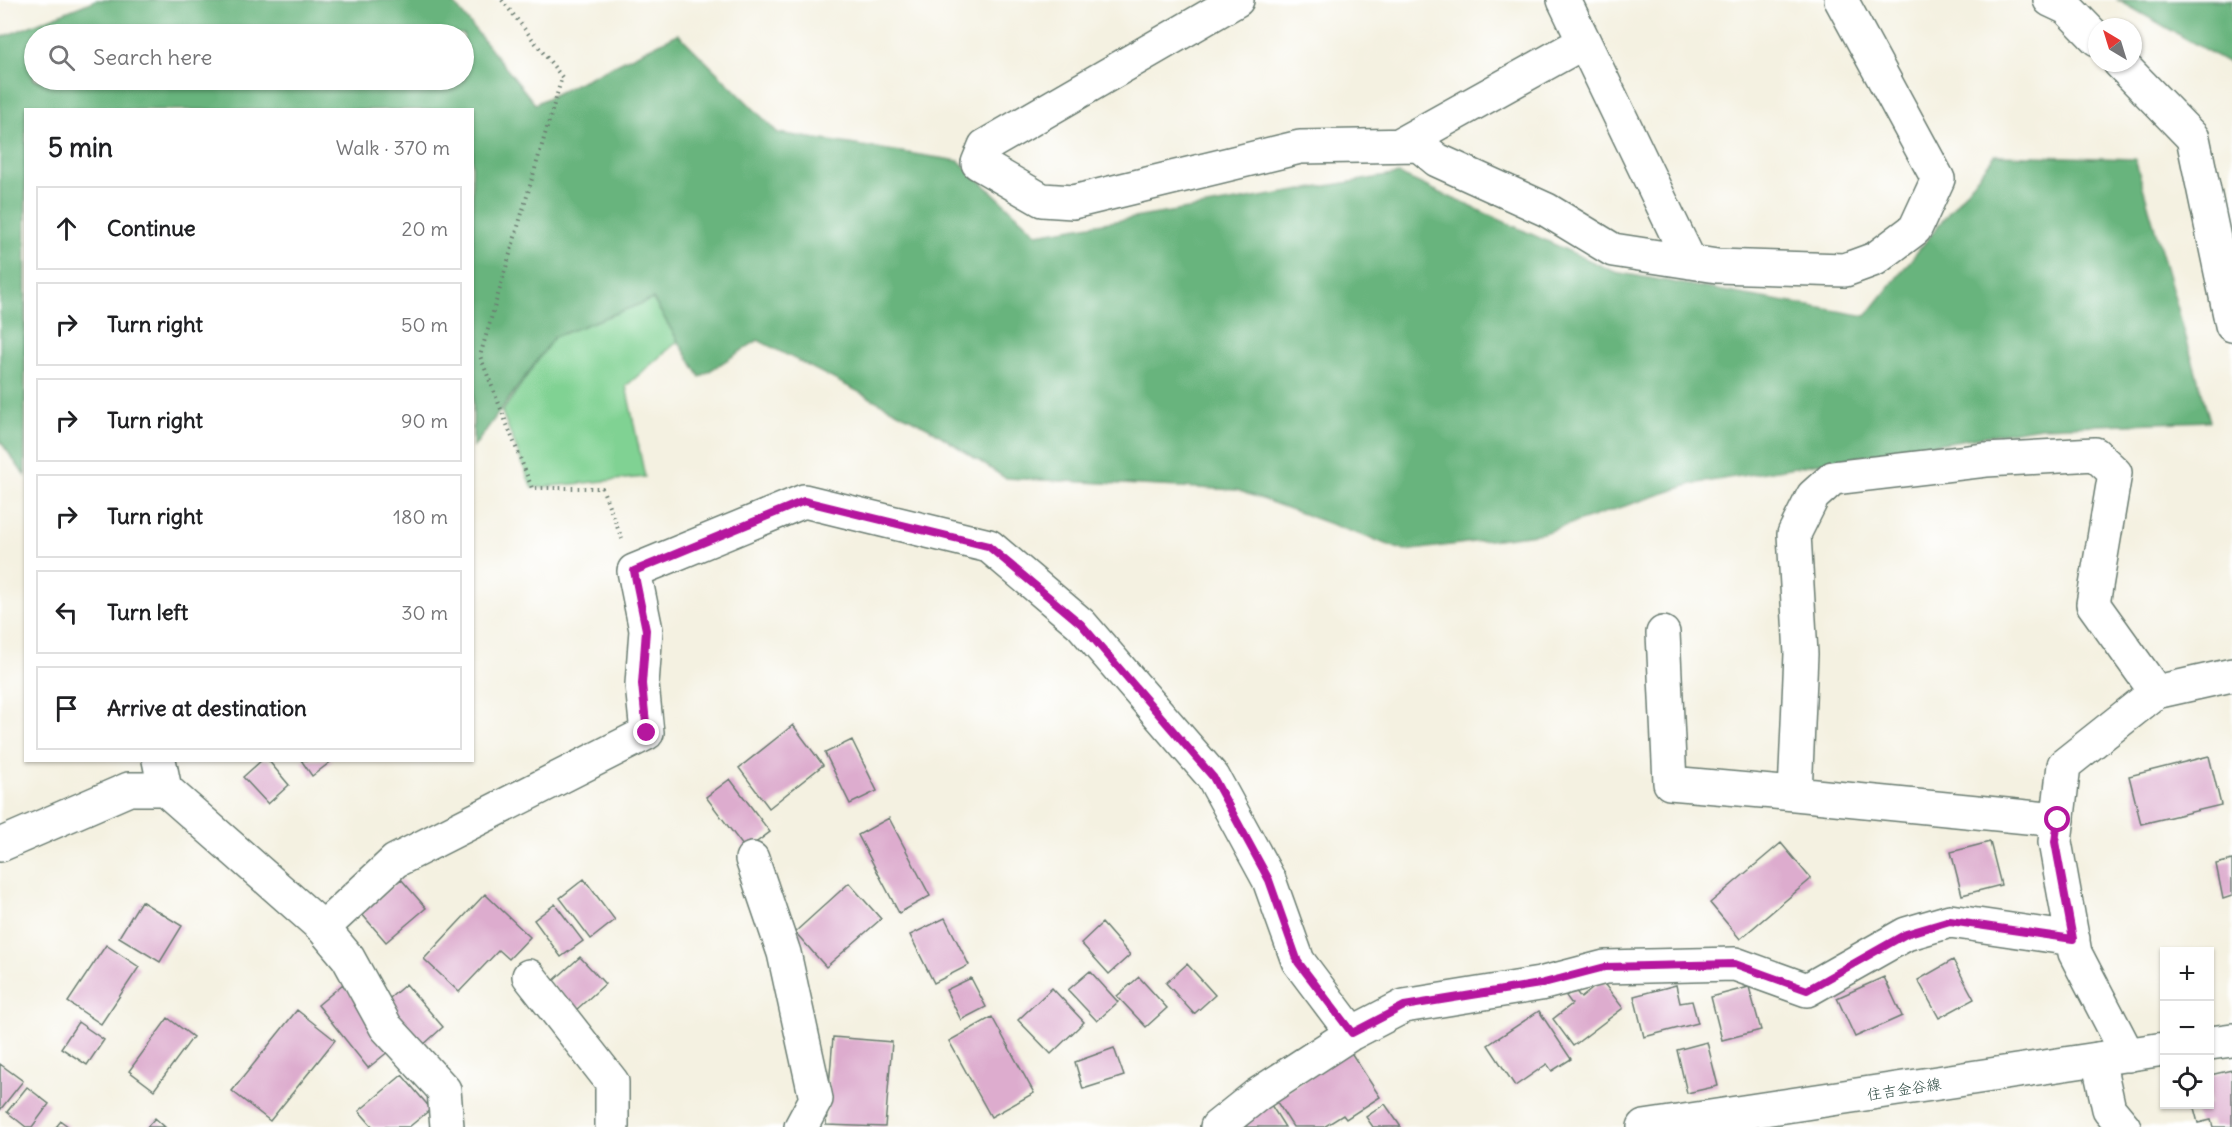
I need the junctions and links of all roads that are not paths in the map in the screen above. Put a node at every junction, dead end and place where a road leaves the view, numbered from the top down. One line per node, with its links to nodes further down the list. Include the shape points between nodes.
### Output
1 (1237, 0): 8 (street, via 985,146 978,163 1042,200 1073,202 1300,147)
2 (1564, 0): 6 (street)
3 (1841, 0): 9 (street, via 1938,179 1915,229 1875,259 1845,270)
4 (2050, 0): 5 (street, via 2067,8)
5 (2088, 30)
6 (1584, 42): 8 (street); 9 (street)
7 (2129, 72): 10 (street, via 2193,138)
8 (1399, 145): 9 (street, via 1419,145 1437,160 1547,210 1613,250)
9 (1690, 262)
10 (2232, 325)
11 (1663, 633): 15 (street, via 1670,783)
12 (2232, 675): 13 (street)
13 (2156, 692): 15 (street, via 2093,604 2115,473 2095,454 1986,460 1833,478 1813,496 1794,534 1801,654); 16 (street, via 2064,765)
14 (162, 775): 17 (street); 19 (street)
15 (1795, 794): 16 (street)
16 (2058, 820): 20 (street, via 2055,842)
17 (0, 845)
18 (752, 859): 30 (street, via 784,953 816,1099)
19 (323, 928): 22 (street, via 394,861 647,733 642,684 646,630 634,571 804,501 988,546 1081,624 1213,777 1269,880 1298,962); 28 (street, via 348,958 386,1027 444,1090)
20 (2073, 939): 22 (street, via 1950,921 1906,934 1807,990 1735,964 1605,967 1540,984 1404,1006); 26 (street)
21 (529, 976): 29 (street, via 612,1082)
22 (1352, 1033): 31 (street, via 1257,1095)
23 (2232, 1040): 24 (street)
24 (2214, 1042)
25 (2160, 1050): 26 (street, 住吉金谷線)
26 (2113, 1057): 27 (street, 住吉金谷線); 33 (street, via 2109,1109)
27 (1690, 1124): 32 (street, 住吉金谷線)
28 (447, 1127)
29 (612, 1127)
30 (801, 1127)
31 (1217, 1127)
32 (1644, 1127)
33 (2124, 1127)

